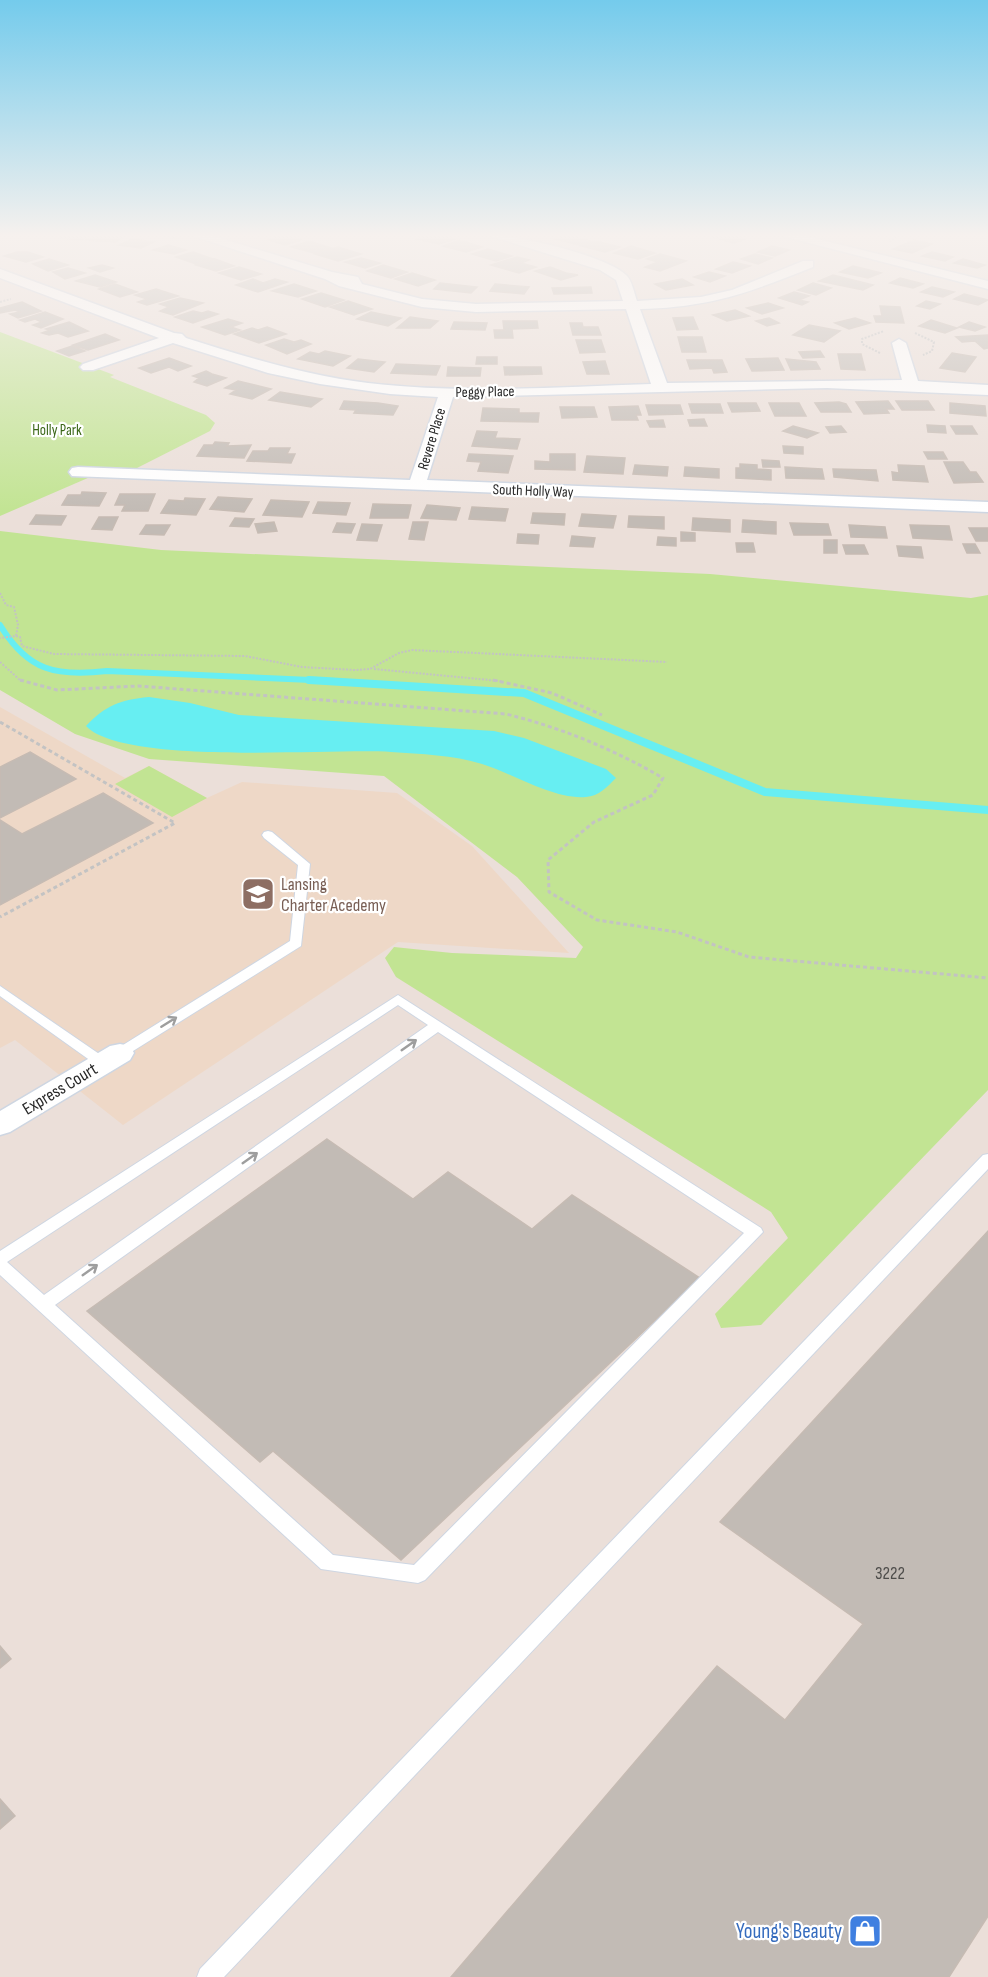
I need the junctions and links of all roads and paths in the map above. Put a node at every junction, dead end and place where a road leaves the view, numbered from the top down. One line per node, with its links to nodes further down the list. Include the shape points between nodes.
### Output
1 (150, 327): 3 (street, Peggy Place)
2 (640, 327): 7 (street)
3 (177, 337): 5 (street); 9 (street, Peggy Place, via 243,361 318,380)
4 (899, 343): 6 (street)
5 (88, 367)
6 (911, 385): 7 (street, Peggy Place); 8 (street, Peggy Place)
7 (661, 389): 9 (street, Peggy Place)
8 (988, 390)
9 (447, 392): 11 (street, Revere Place)
10 (78, 472): 11 (street, South Holly Way)
11 (417, 486): 12 (street, South Holly Way)
12 (988, 507)
13 (0, 593): 14 (path, via 18,615)
14 (16, 636): 15 (path); 18 (path, via 22,646 54,656 88,652 234,655 302,667)
15 (1, 639)
16 (0, 662): 23 (path, via 22,682 57,690 138,686 506,714 536,721 629,757 663,778 653,795 594,822 548,860 549,892 597,920 677,932 749,957)
17 (667, 662): 18 (path, via 412,650)
18 (370, 669): 19 (path, via 494,680 552,693)
19 (602, 715)
20 (0, 722): 22 (path, via 175,823)
21 (268, 835): 26 (lane, one-way to 21, via 296,943 304,864)
22 (0, 917)
23 (988, 978)
24 (0, 990): 26 (lane)
25 (438, 1025): 29 (lane, via 398,999); 31 (lane, one-way to 25); 31 (lane, via 755,1232 418,1575 328,1563)
26 (111, 1058): 27 (street, Express Court)
27 (0, 1125)
28 (988, 1159): 32 (lane)
29 (0, 1259)
30 (0, 1265): 31 (lane)
31 (43, 1304)
32 (208, 1977)

